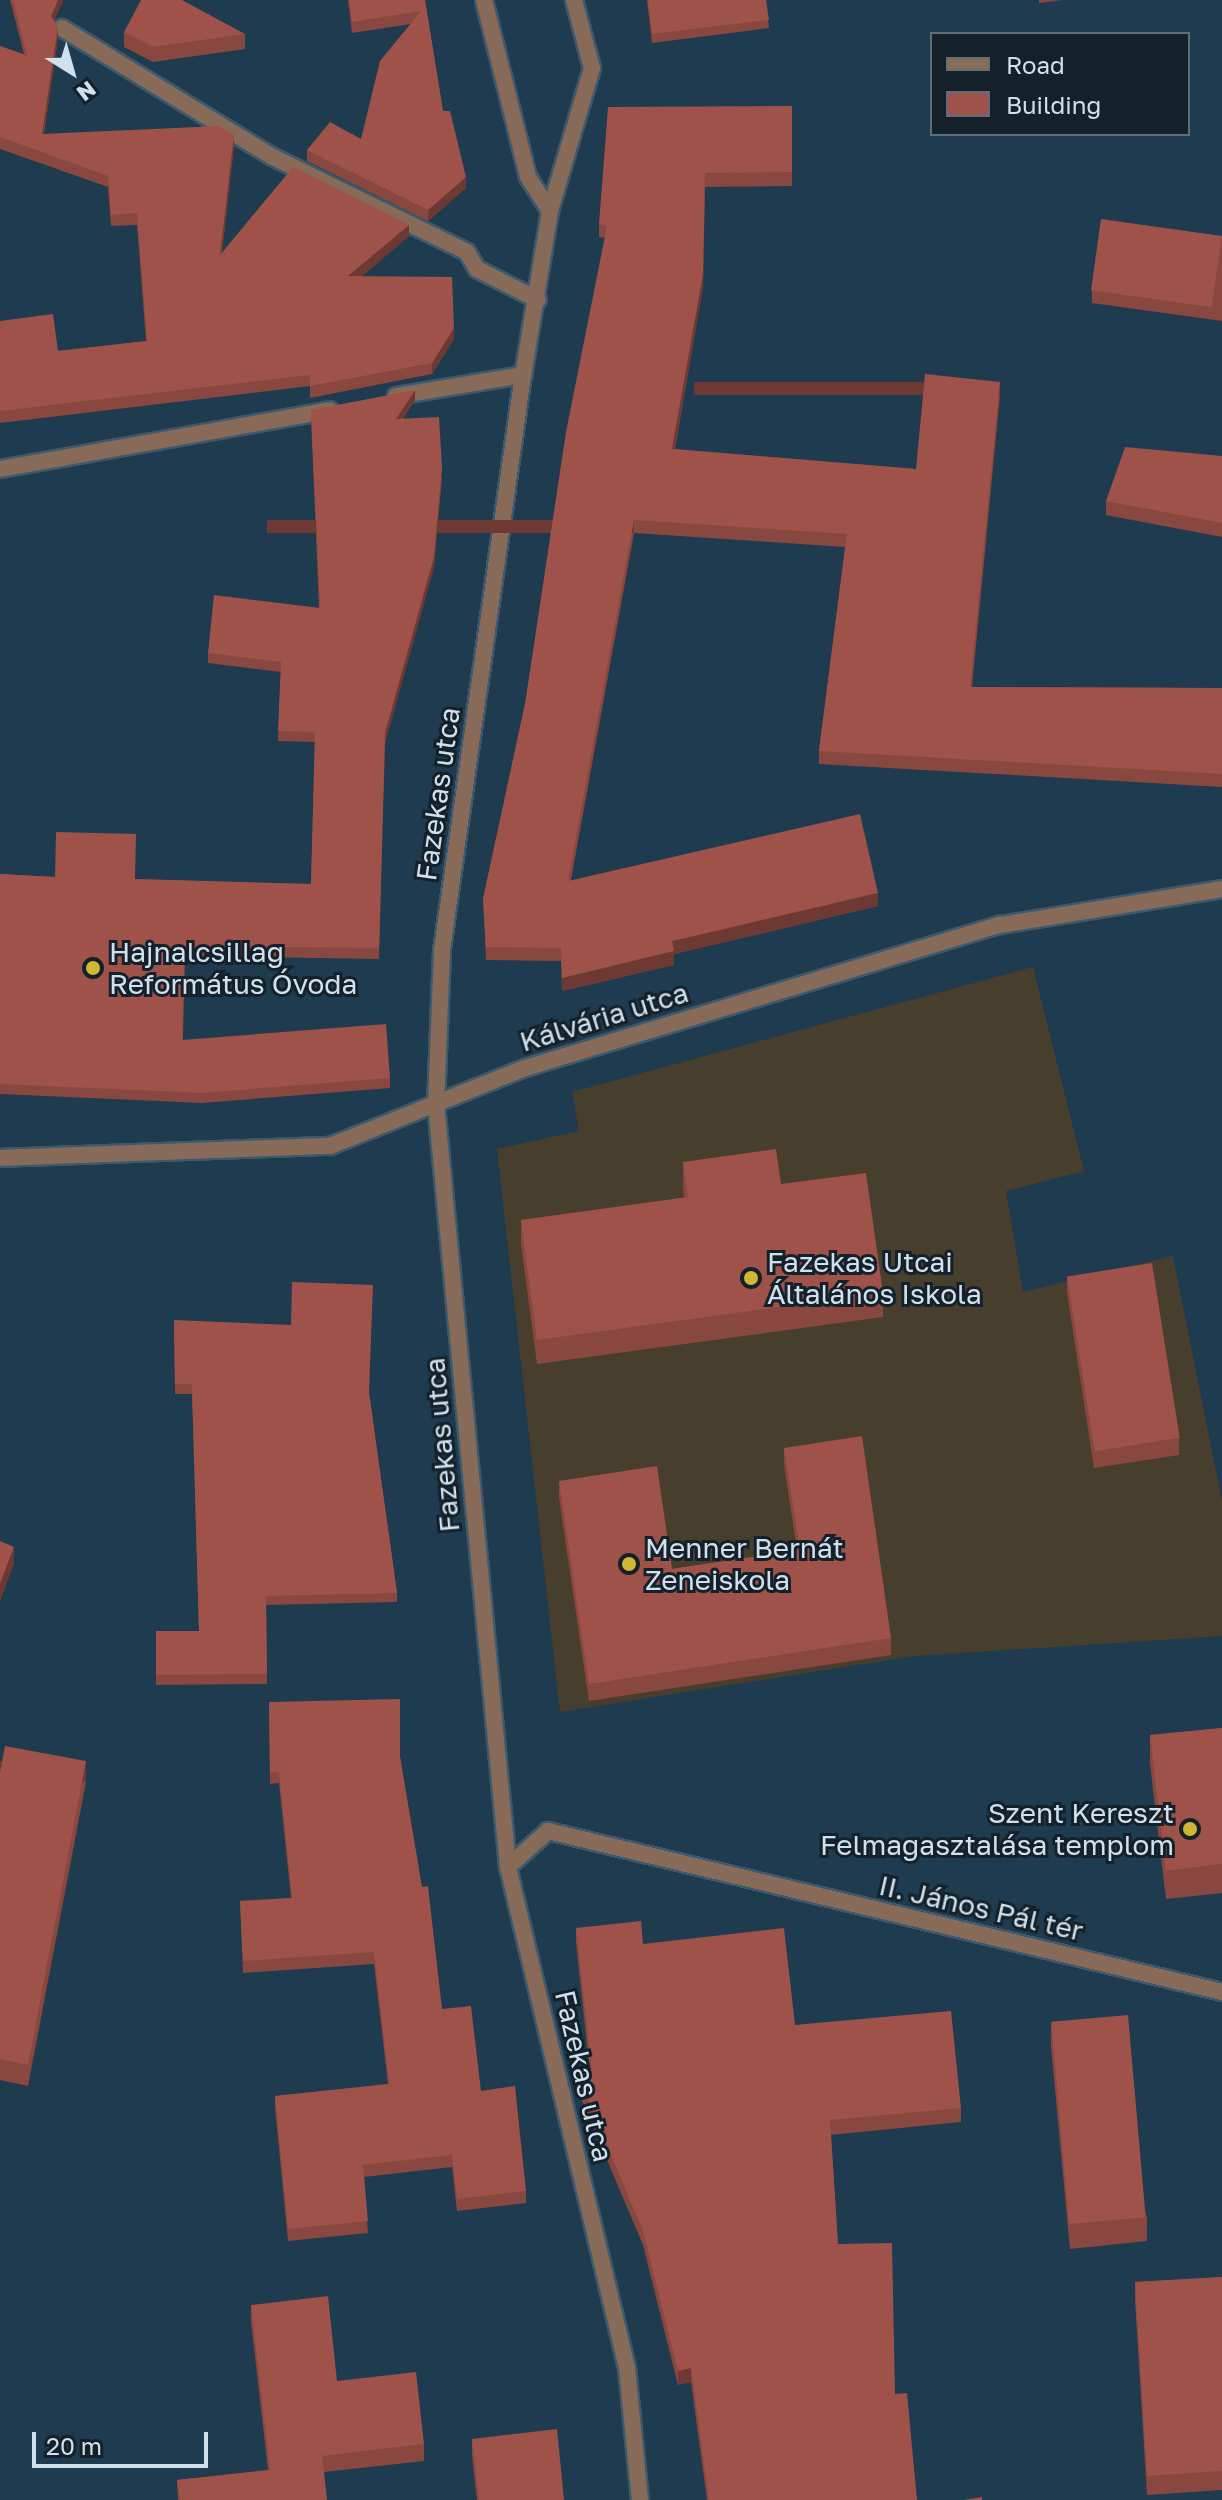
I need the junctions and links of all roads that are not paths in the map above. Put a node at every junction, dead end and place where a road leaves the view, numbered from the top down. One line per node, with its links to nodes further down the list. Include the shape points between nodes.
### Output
1 (484, 0): 4 (street, via 528,177)
2 (574, 0): 4 (street, Fazekas utca, via 592,68)
3 (62, 28): 5 (street, via 271,156 467,252 477,269)
4 (550, 211): 5 (street, Fazekas utca)
5 (538, 300): 6 (street, Fazekas utca)
6 (523, 375): 7 (street, via 459,380 364,404); 9 (street, Fazekas utca, via 442,950)
7 (0, 469)
8 (1222, 889): 9 (street, Kálvária utca, via 1000,925 525,1068)
9 (436, 1104): 10 (street, Kálvária utca, via 330,1146); 11 (street, Fazekas utca)
10 (0, 1158)
11 (508, 1867): 12 (street, II. János Pál tér, via 548,1831); 13 (street, Fazekas utca, via 627,2368)
12 (1222, 1992)
13 (640, 2500)

